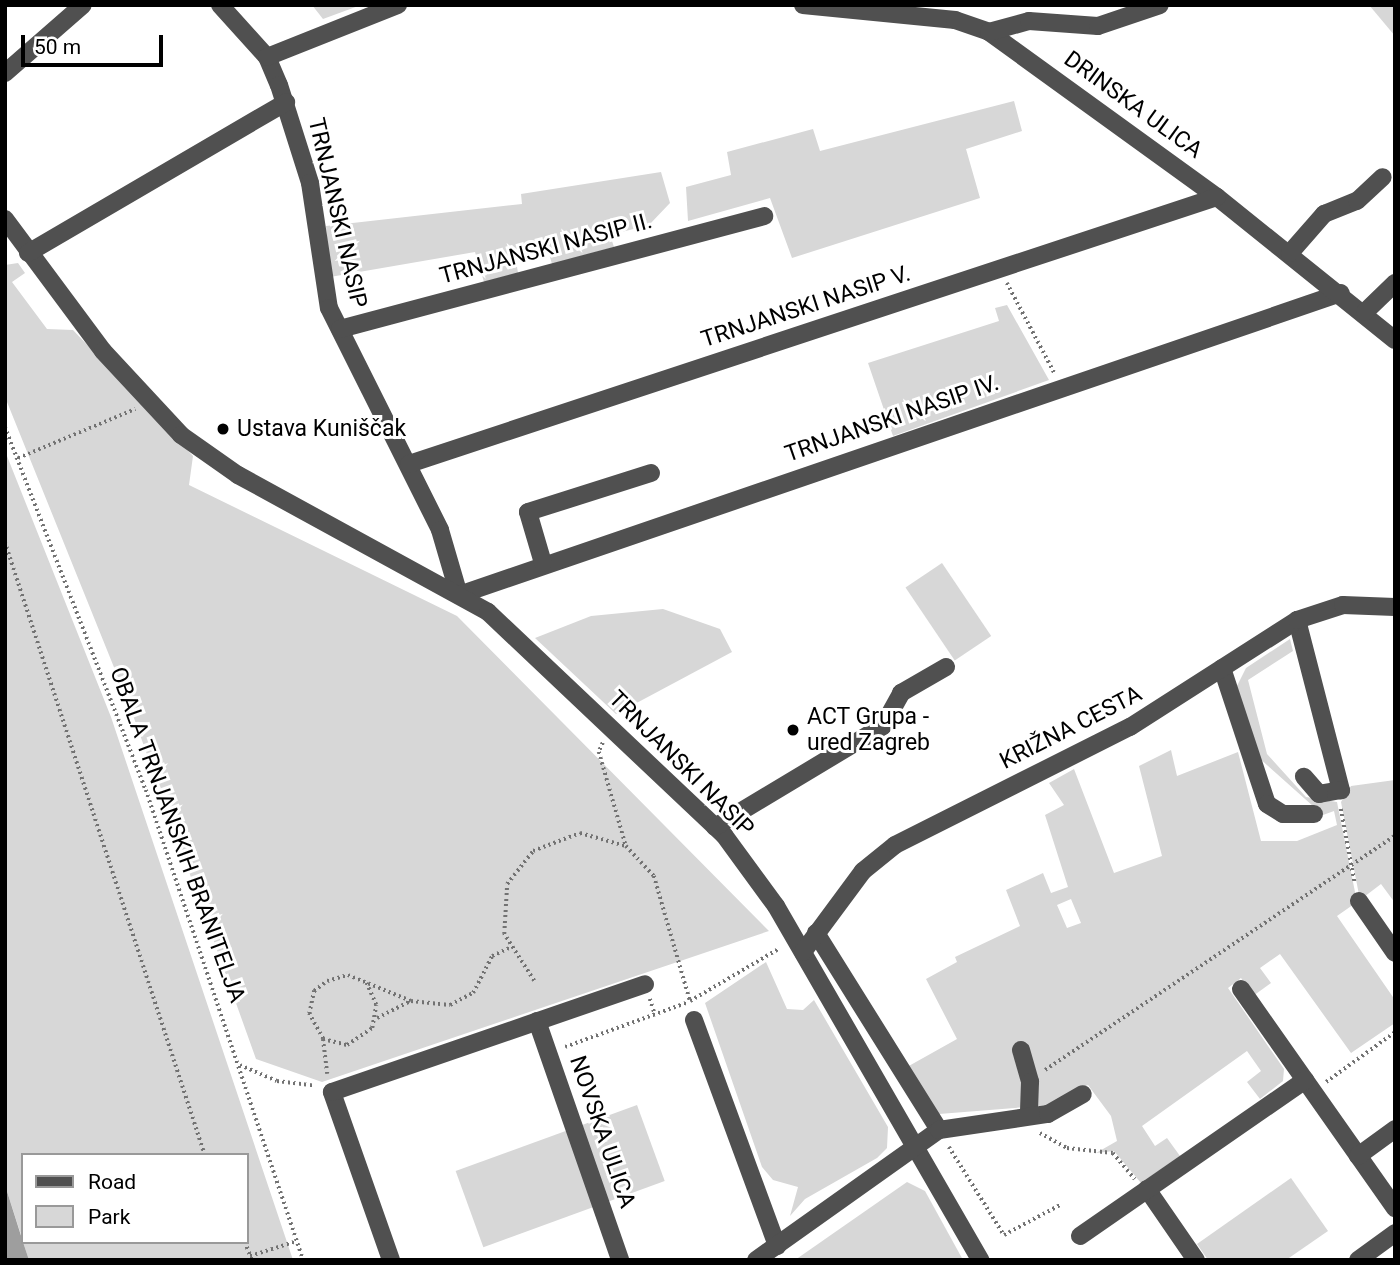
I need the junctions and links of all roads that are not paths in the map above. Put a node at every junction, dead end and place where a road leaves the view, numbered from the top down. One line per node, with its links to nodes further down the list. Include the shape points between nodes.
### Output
1 (83, 5): 8 (street)
2 (220, 5): 7 (street, TRNJANSKI NASIP)
3 (398, 5): 7 (street)
4 (803, 5): 6 (street, DRINSKA ULICA, via 956,20)
5 (1157, 6): 6 (street, via 1098,26 1029,21)
6 (989, 32): 11 (street, DRINSKA ULICA)
7 (267, 57): 9 (street, TRNJANSKI NASIP)
8 (5, 73)
9 (286, 102): 14 (street); 19 (street, TRNJANSKI NASIP, via 310,183 325,290)
10 (1383, 177): 15 (street, via 1357,201 1324,214)
11 (1217, 197): 15 (street, DRINSKA ULICA); 21 (street, TRNJANSKI NASIP V.)
12 (764, 216): 19 (street, TRNJANSKI NASIP II.)
13 (5, 219): 14 (street, TRNJANSKI NASIP)
14 (28, 253): 24 (street, TRNJANSKI NASIP, via 181,435 238,475)
15 (1290, 253): 17 (street, DRINSKA ULICA)
16 (1395, 283): 18 (street)
17 (1341, 293): 18 (street, DRINSKA ULICA); 23 (street, TRNJANSKI NASIP IV.)
18 (1365, 312): 20 (street, DRINSKA ULICA)
19 (340, 329): 21 (street, TRNJANSKI NASIP)
20 (1395, 340)
21 (409, 464): 24 (street, TRNJANSKI NASIP)
22 (651, 473): 23 (street, via 528,512)
23 (543, 563): 24 (street, TRNJANSKI NASIP IV.)
24 (460, 595): 31 (street, TRNJANSKI NASIP, via 488,612)
25 (1395, 607): 26 (street, KRIŽNA CESTA, via 1343,605)
26 (1297, 620): 28 (street, KRIŽNA CESTA); 29 (street, via 1342,784 1336,794 1319,794)
27 (946, 667): 31 (street, via 901,693 883,726)
28 (1222, 668): 30 (street, via 1267,804 1283,814); 33 (street, KRIŽNA CESTA, via 1130,727 883,852)
29 (1304, 777)
30 (1314, 814)
31 (715, 827): 34 (street, TRNJANSKI NASIP)
32 (1359, 901): 35 (street)
33 (816, 933): 34 (street, KRIŽNA CESTA); 45 (street)
34 (803, 952): 46 (street, TRNJANSKI NASIP)
35 (1395, 953)
36 (645, 984): 38 (street)
37 (1241, 989): 41 (street)
38 (537, 1020): 53 (street, via 332,1092); 54 (street, NOVSKA ULICA)
39 (694, 1020): 52 (street)
40 (1021, 1050): 43 (street, via 1030,1082)
41 (1309, 1086): 47 (street); 48 (street)
42 (1083, 1094): 43 (street, via 1048,1114)
43 (1029, 1115): 45 (street)
44 (1395, 1129): 47 (street)
45 (939, 1130): 46 (street)
46 (915, 1146): 52 (street); 56 (street, TRNJANSKI NASIP)
47 (1358, 1156): 49 (street)
48 (1147, 1189): 51 (street); 57 (street)
49 (1395, 1208)
50 (1395, 1233): 58 (street)
51 (1080, 1236)
52 (777, 1246): 55 (street)
53 (391, 1260)
54 (620, 1260)
55 (756, 1260)
56 (980, 1260)
57 (1196, 1260)
58 (1358, 1260)

